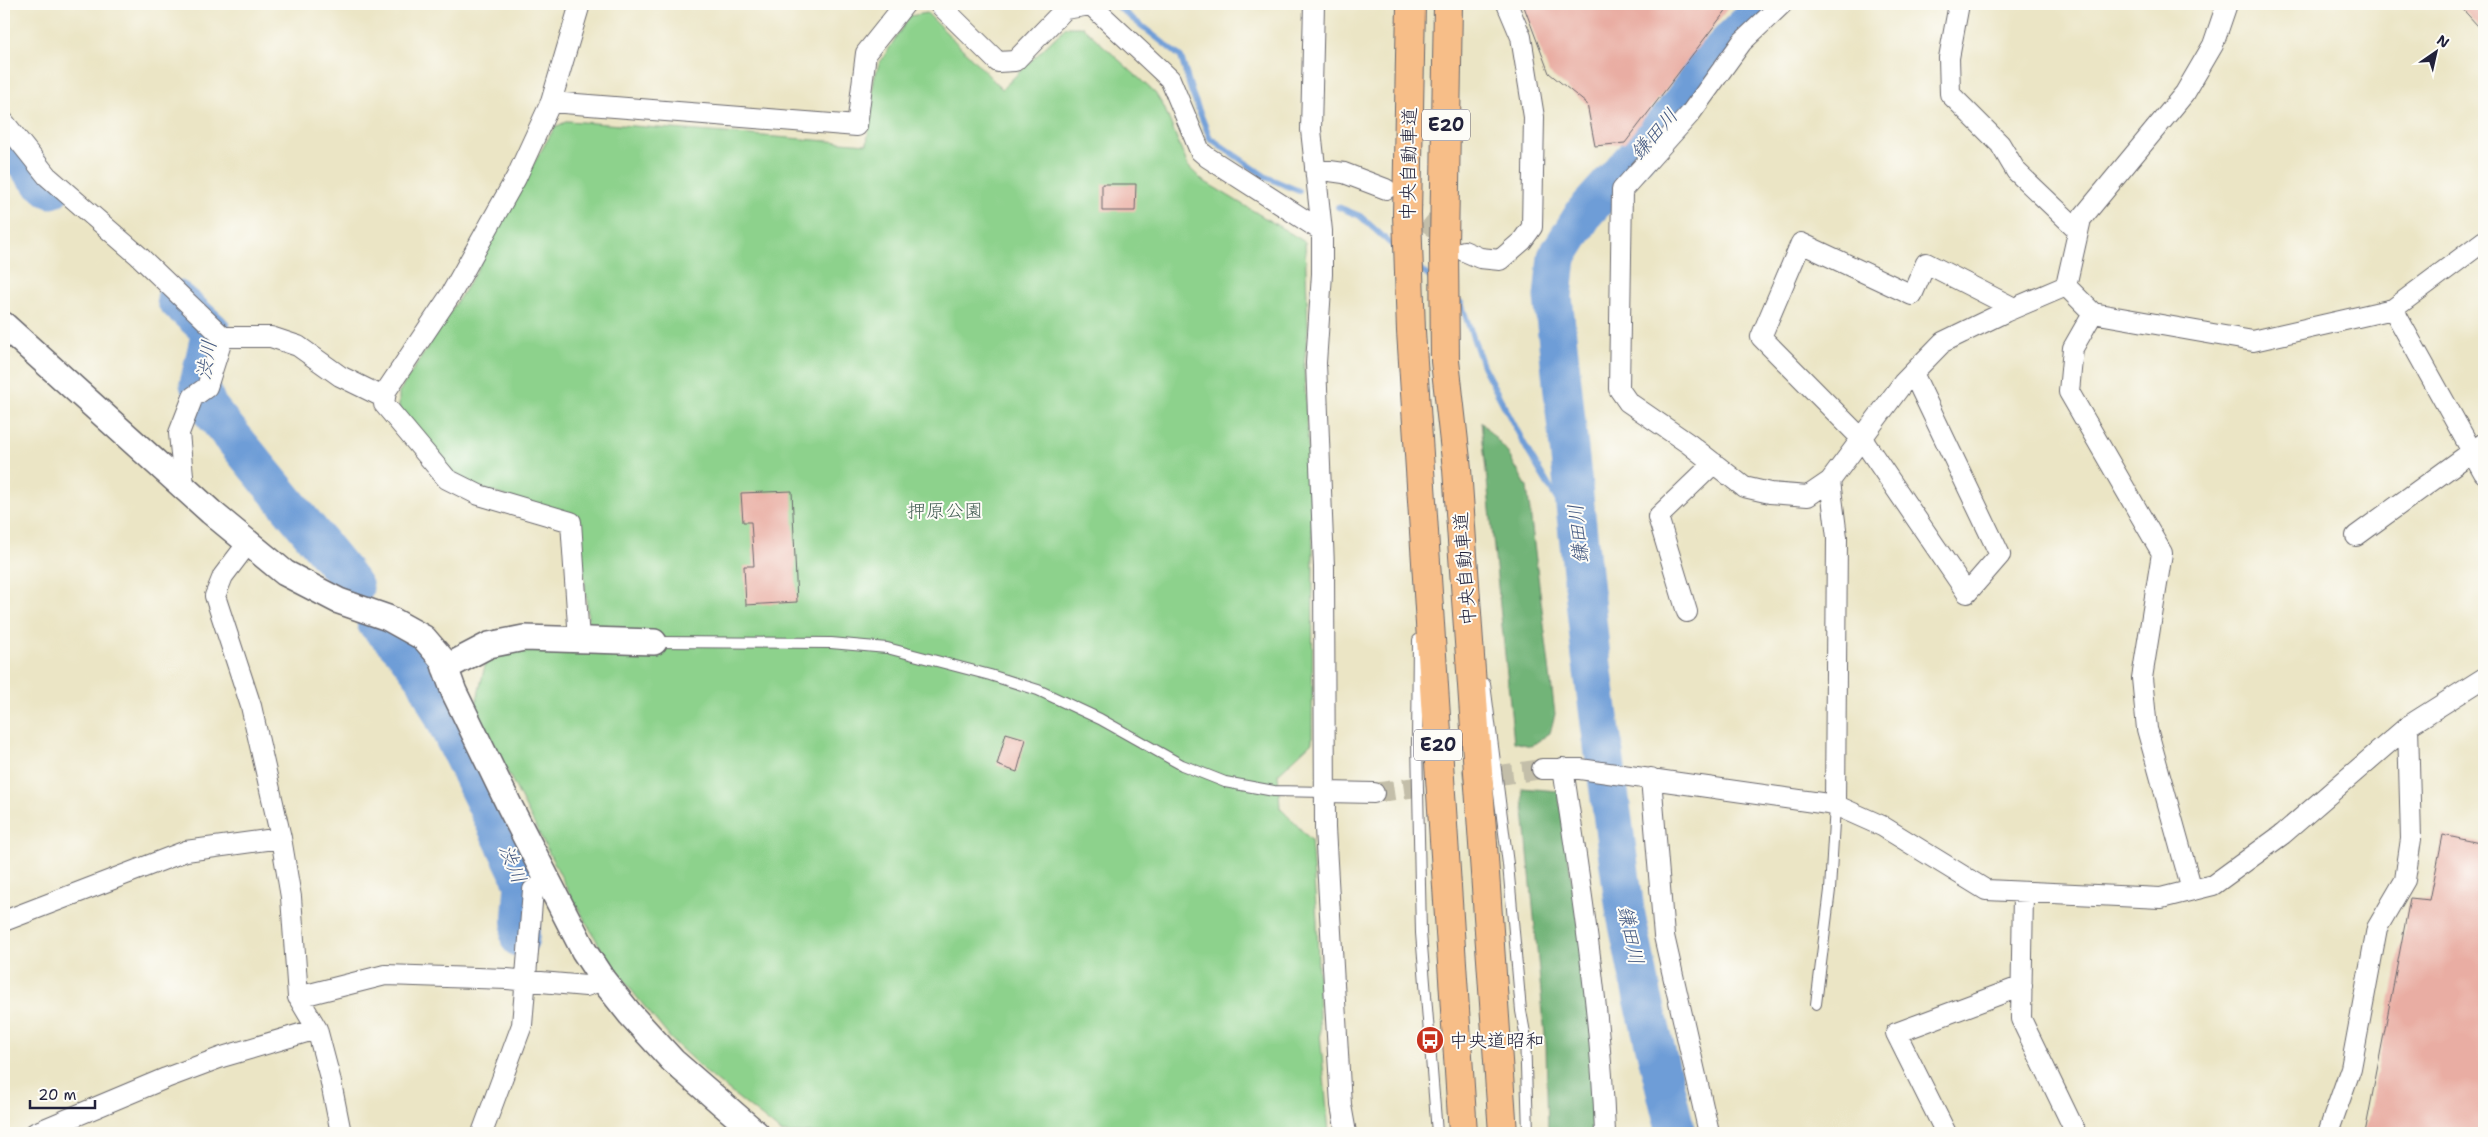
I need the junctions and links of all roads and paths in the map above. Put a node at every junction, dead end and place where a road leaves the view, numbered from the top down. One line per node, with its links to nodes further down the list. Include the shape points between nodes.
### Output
1 (580, 4): 11 (street)
2 (905, 4): 11 (street, via 866,53 857,126)
3 (939, 4): 16 (street, via 998,62 1015,61 1065,9 1091,5 1170,79 1200,150 1207,157)
4 (1314, 4): 13 (street, via 1311,130)
5 (1411, 4): 31 (highway, 中央自動車道 / E20, via 1407,214)
6 (1448, 4): 18 (highway, 中央自動車道 / E20)
7 (1507, 4): 18 (street, via 1521,37 1534,117 1532,227 1522,241 1500,260 1480,258)
8 (1782, 4): 29 (street, via 1742,42 1690,114 1622,190 1619,389 1628,402)
9 (1958, 4): 15 (street, via 1949,58 1950,94 2000,144 2016,171)
10 (2228, 4): 15 (street, via 2213,45 2184,93 2080,219)
11 (551, 102): 26 (street, via 516,178 470,261 386,391)
12 (4, 122): 24 (street, via 47,176)
13 (1315, 169): 14 (street, via 1344,173); 16 (street)
14 (1386, 189)
15 (2078, 230): 19 (street)
16 (1322, 231): 48 (street, via 1316,363 1324,567)
17 (2484, 240): 21 (street)
18 (1454, 249): 30 (highway, 中央自動車道 / E20, via 1447,380)
19 (2066, 286): 20 (street); 22 (street)
20 (2014, 308): 25 (street, via 1943,342); 27 (street, via 1926,263 1912,295 1801,243 1762,337)
21 (2393, 309): 22 (street, via 2253,341); 28 (street)
22 (2093, 313): 53 (street, via 2073,348 2069,392 2162,553 2142,678 2147,728)
23 (4, 325): 34 (street)
24 (223, 337): 26 (street, via 271,337 298,346 340,376); 34 (street, via 179,433)
25 (1912, 373): 27 (street); 27 (street, via 2000,555 1967,593)
26 (385, 398): 38 (street, via 384,404 446,479 479,495 571,522)
27 (1862, 439): 33 (street)
28 (2478, 448): 32 (street); 35 (street)
29 (1714, 463): 33 (street, via 1744,487 1770,493 1808,496); 37 (street, via 1658,517)
30 (1457, 469): 40 (lane); 69 (highway, 中央自動車道 / E20)
31 (1422, 472): 67 (lane, via 1416,742 1421,933); 68 (highway, 中央自動車道 / E20)
32 (2484, 473)
33 (1830, 481): 50 (street, via 1837,537)
34 (184, 486): 36 (street)
35 (2356, 536)
36 (248, 543): 41 (street, via 285,573 339,601 388,618 424,638); 51 (street, via 223,576 215,596 251,706)
37 (1687, 612)
38 (579, 640): 39 (street); 41 (street, via 524,638 489,645)
39 (654, 642): 48 (lane, via 831,643 887,648 990,674 1038,690 1182,765 1225,782 1274,791)
40 (1480, 647)
41 (446, 668): 52 (street, via 458,701)
42 (1484, 677): 70 (lane, via 1525,1033)
43 (2484, 678): 44 (street)
44 (2408, 726): 53 (street, via 2283,834 2213,885); 75 (street, via 2411,839 2404,880 2377,928 2351,1068)
45 (1542, 768): 46 (street)
46 (1572, 768): 47 (street); 71 (street, via 1603,1070)
47 (1645, 778): 50 (street); 72 (street, via 1664,936)
48 (1326, 792): 49 (street); 66 (street, via 1325,828 1341,1105)
49 (1374, 793)
50 (1835, 805): 54 (street, via 1882,826 1986,890); 60 (lane, via 1830,890)
51 (281, 838): 55 (street, via 186,851); 59 (street, via 291,897)
52 (548, 881): 56 (street, via 584,951); 57 (street, via 533,890)
53 (2192, 890): 54 (street, via 2161,898)
54 (2023, 893): 58 (street)
55 (4, 921)
56 (603, 980): 57 (street, via 586,986); 62 (street, via 674,1061)
57 (519, 981): 59 (street, via 385,975); 65 (street, via 522,1025)
58 (2022, 986): 73 (street, via 1896,1033); 74 (street, via 2021,1018)
59 (298, 997): 61 (street)
60 (1816, 1004)
61 (318, 1029): 63 (street, via 203,1064); 64 (street)
62 (745, 1130)
63 (35, 1133)
64 (341, 1133)
65 (482, 1133)
66 (1346, 1133)
67 (1437, 1133)
68 (1463, 1133)
69 (1503, 1133)
70 (1528, 1133)
71 (1605, 1133)
72 (1709, 1133)
73 (1946, 1133)
74 (2076, 1133)
75 (2328, 1133)

